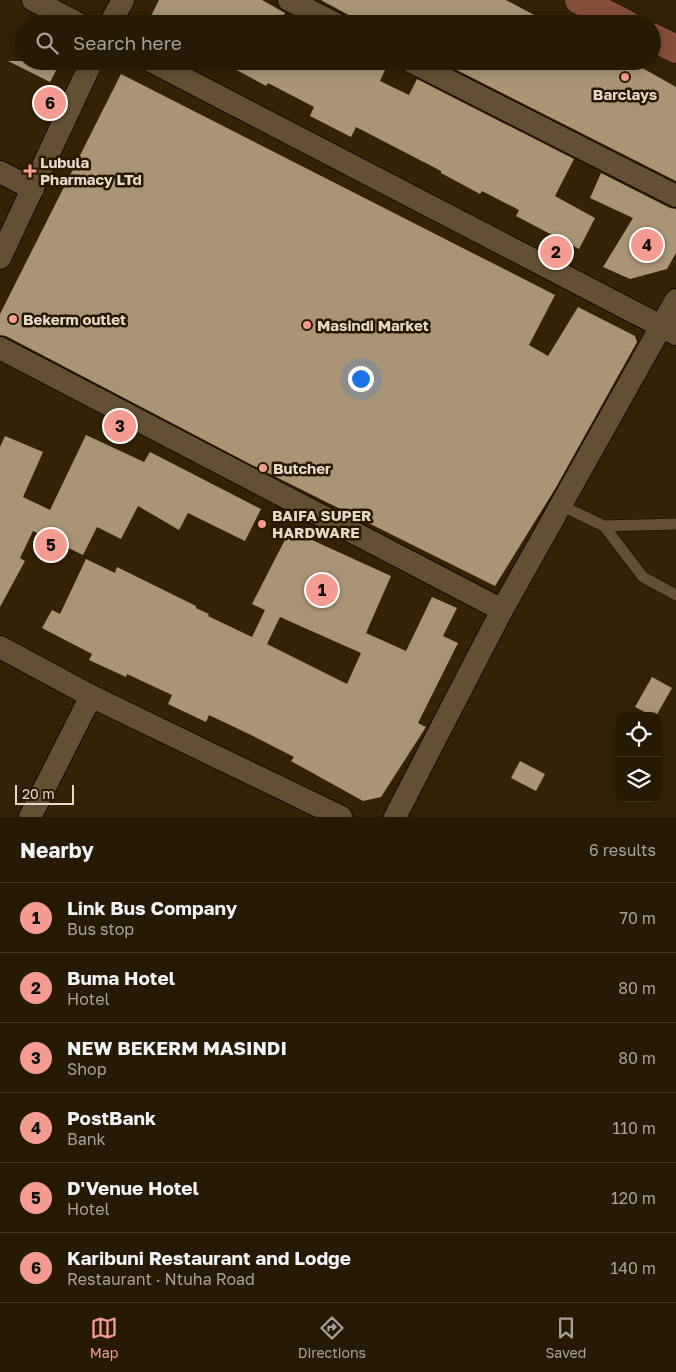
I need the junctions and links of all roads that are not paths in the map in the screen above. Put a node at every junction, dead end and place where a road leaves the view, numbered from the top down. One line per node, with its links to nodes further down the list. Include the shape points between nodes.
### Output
1 (33, 0): 5 (street)
2 (122, 0): 6 (street)
3 (289, 0): 7 (street)
4 (579, 0): 8 (main road)
5 (62, 15)
6 (114, 15)
7 (318, 15)
8 (608, 15)
9 (661, 42): 10 (main road)
10 (676, 50)
11 (88, 70): 15 (street)
12 (168, 70): 19 (street)
13 (428, 70): 16 (street)
14 (0, 172): 15 (street)
15 (33, 189): 17 (street)
16 (676, 196)
17 (0, 258)
18 (676, 300): 19 (street)
19 (669, 330): 21 (street)
20 (0, 348): 25 (street)
21 (560, 505): 23 (lane); 25 (street)
22 (676, 524): 23 (lane)
23 (604, 526): 24 (lane, via 643,577)
24 (676, 595)
25 (502, 610): 30 (street)
26 (0, 647): 27 (street)
27 (91, 696): 28 (street); 29 (street)
28 (30, 817)
29 (341, 817)
30 (395, 817)

